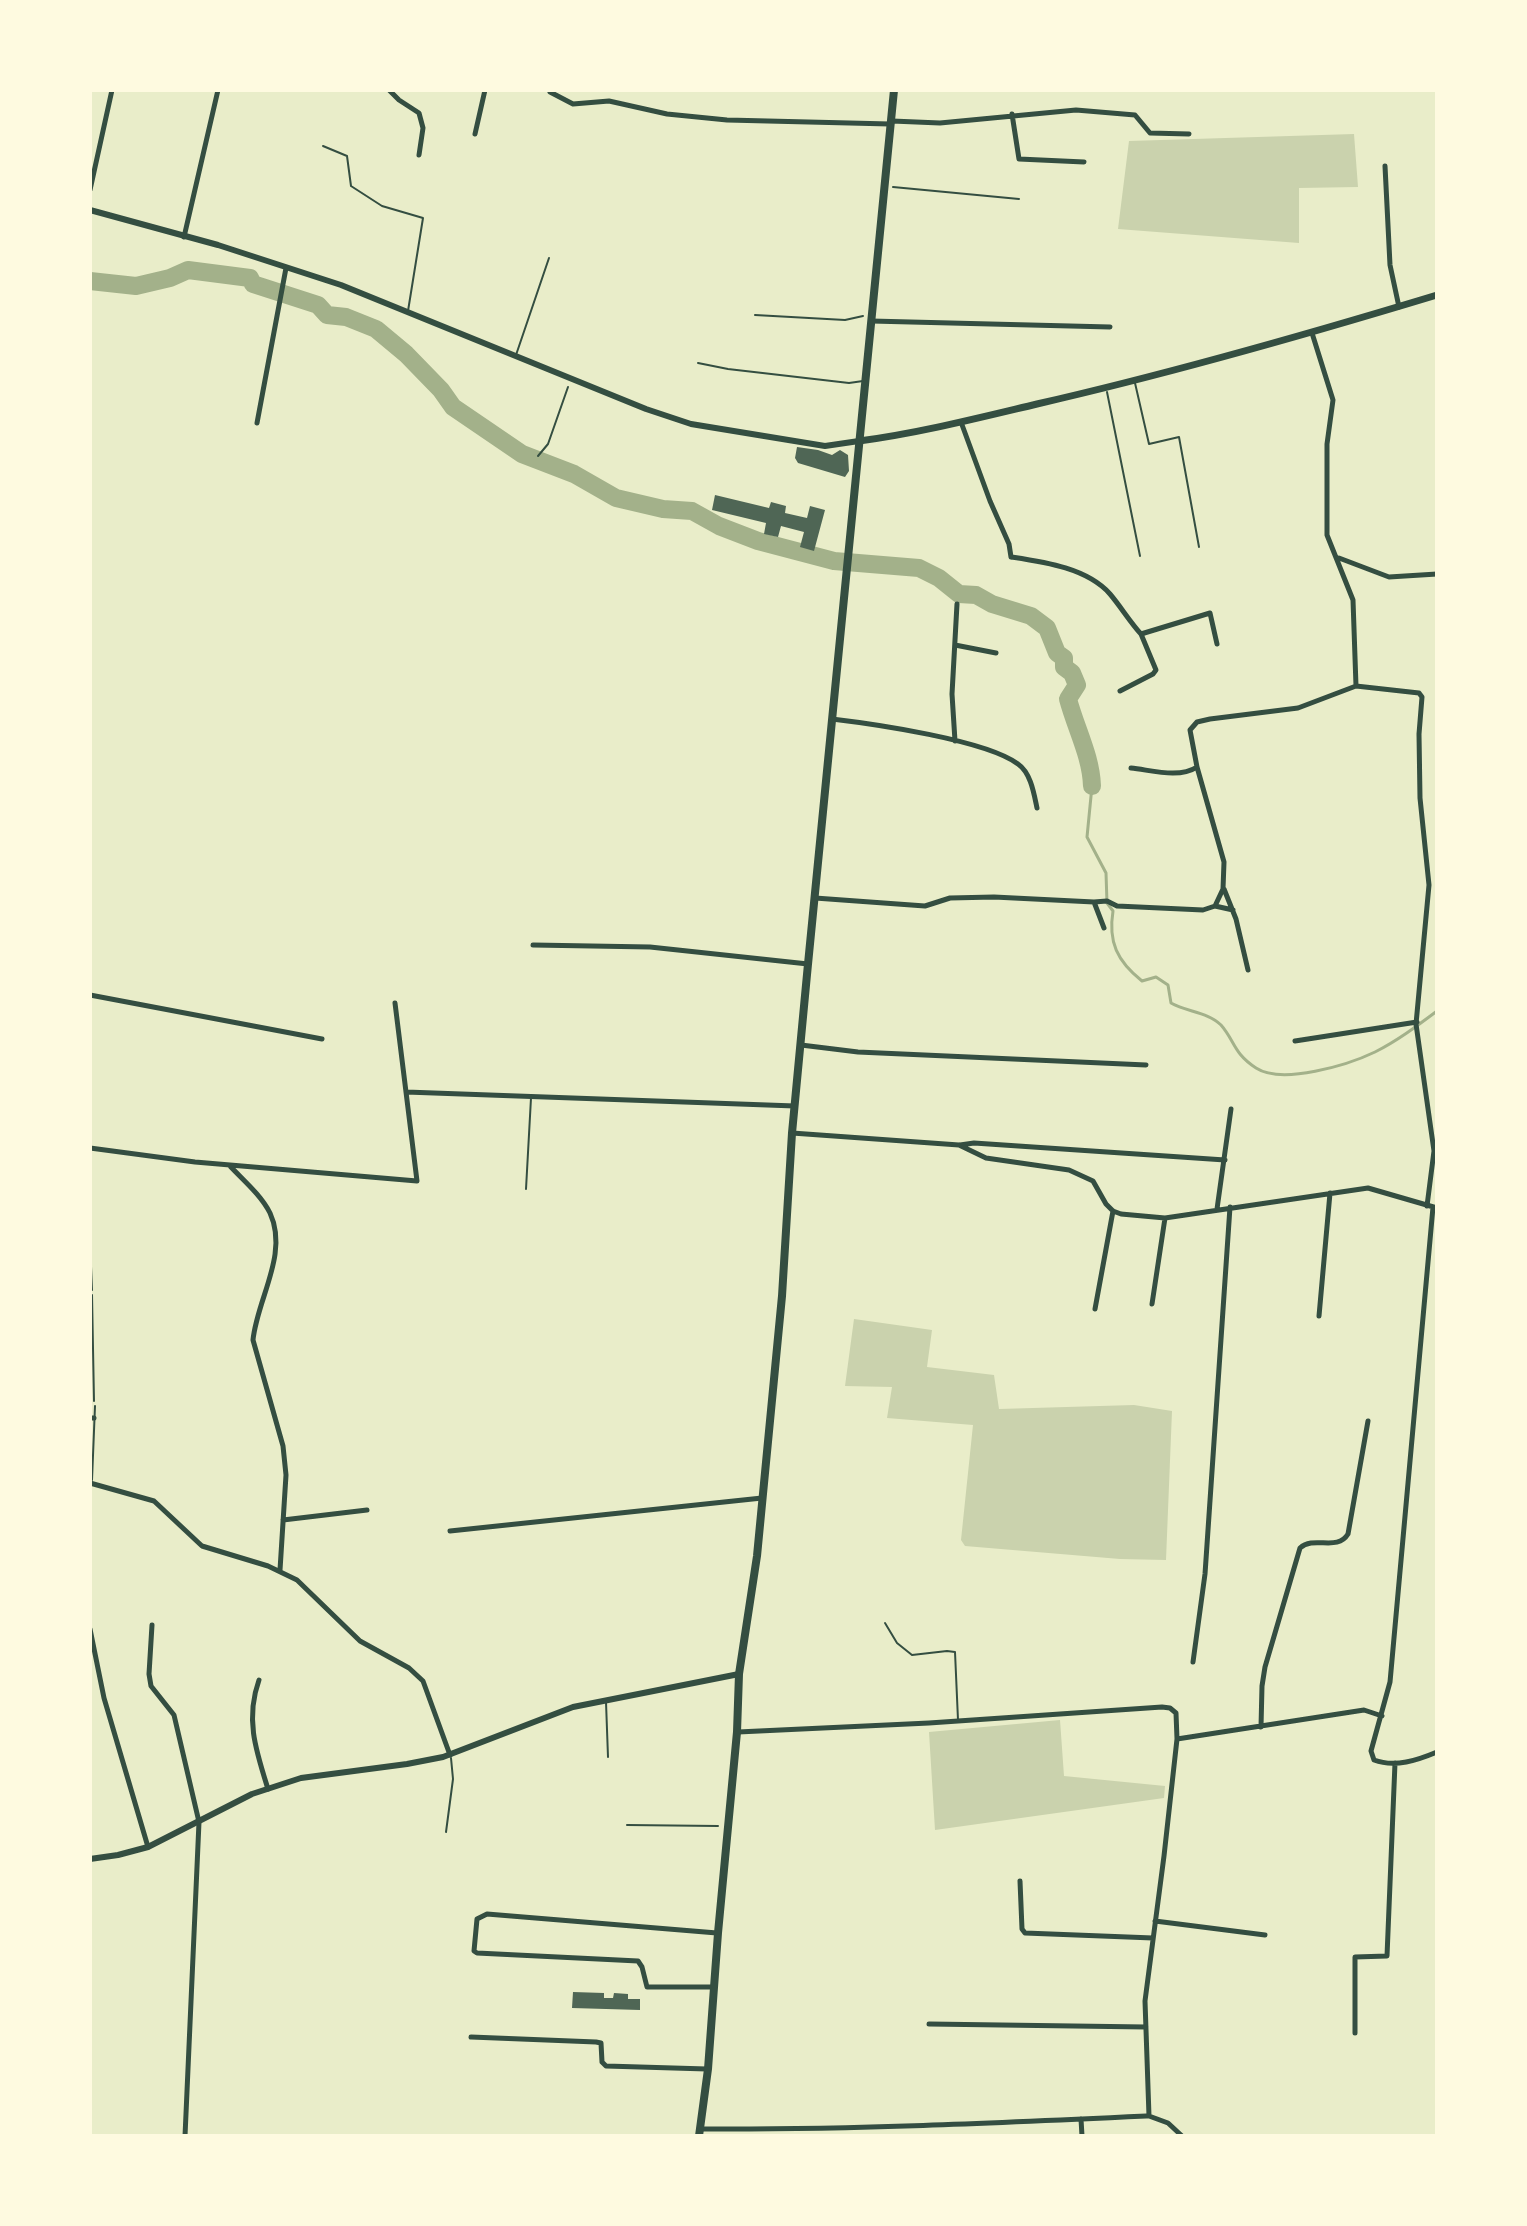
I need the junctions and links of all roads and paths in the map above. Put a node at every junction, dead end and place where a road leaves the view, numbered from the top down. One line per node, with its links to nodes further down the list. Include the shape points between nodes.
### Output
1 (112, 90): 16 (street)
2 (218, 90): 19 (street)
3 (389, 90): 12 (street, via 419,113)
4 (485, 90): 9 (street)
5 (894, 90): 8 (main road)
6 (550, 92): 8 (street, via 573,104 609,101 727,120)
7 (1012, 114): 8 (street, via 940,123); 10 (street, via 1076,110 1135,115 1150,133); 13 (street, via 1019,159)
8 (890, 122): 15 (main road)
9 (475, 134)
10 (1189, 134)
11 (323, 146): 24 (lane, via 347,156 351,186 382,206 423,218)
12 (419, 155)
13 (1084, 162)
14 (1385, 166): 23 (street, via 1390,265)
15 (883, 186): 17 (path); 26 (main road)
16 (90, 190)
17 (1019, 199)
18 (90, 210): 19 (street)
19 (184, 238): 21 (street)
20 (549, 258): 29 (lane)
21 (286, 268): 24 (street); 36 (street)
22 (1437, 295): 23 (main road)
23 (1399, 307): 28 (main road)
24 (408, 313): 29 (street)
25 (755, 315): 26 (path)
26 (872, 318): 27 (street); 32 (main road)
27 (1110, 327)
28 (1312, 333): 33 (main road); 41 (street, via 1333,400 1326,523)
29 (515, 356): 31 (street)
30 (698, 363): 32 (lane, via 849,383)
31 (571, 379): 37 (street, via 691,424 825,446); 38 (path, via 548,444)
32 (866, 380): 37 (main road)
33 (1135, 381): 34 (main road); 39 (lane, via 1149,444 1179,437)
34 (1106, 389): 35 (main road); 40 (lane)
35 (961, 422): 37 (main road); 44 (street, via 1011,557 1085,576 1108,591)
36 (257, 423)
37 (859, 441): 50 (main road)
38 (538, 456)
39 (1199, 547)
40 (1140, 556)
41 (1338, 558): 42 (street, via 1389,577); 48 (street, via 1353,600)
42 (1437, 574)
43 (957, 604): 46 (street)
44 (1141, 634): 45 (street, via 1210,613); 49 (street, via 1156,670)
45 (1217, 644)
46 (955, 645): 47 (street); 51 (street)
47 (996, 653)
48 (1356, 686): 52 (street, via 1298,708 1197,722 1190,730); 66 (street, via 1422,697 1420,798 1429,885)
49 (1120, 691)
50 (832, 719): 51 (street); 56 (main road)
51 (955, 741): 54 (street, via 1020,764 1033,786)
52 (1197, 767): 53 (street, via 1179,773); 55 (street, via 1224,862)
53 (1131, 768)
54 (1037, 808)
55 (1223, 889): 58 (street); 59 (street)
56 (815, 898): 57 (street, via 925,906 950,898); 62 (main road)
57 (1094, 902): 58 (street, via 1203,910); 60 (street)
58 (1215, 906): 59 (street)
59 (1233, 910): 63 (street)
60 (1104, 928)
61 (533, 945): 62 (street, via 650,947)
62 (808, 964): 69 (main road)
63 (1248, 970)
64 (90, 995): 67 (street)
65 (395, 1003): 71 (street)
66 (1416, 1023): 68 (street); 75 (street)
67 (322, 1039)
68 (1295, 1041)
69 (801, 1045): 70 (street); 73 (main road)
70 (1146, 1065)
71 (406, 1092): 72 (street); 80 (street, via 417,1181)
72 (531, 1097): 73 (street); 81 (lane)
73 (795, 1106): 76 (main road)
74 (1231, 1109): 79 (street)
75 (1434, 1116): 84 (street)
76 (792, 1133): 77 (street); 97 (main road)
77 (959, 1145): 79 (street); 86 (street, via 986,1158 1083,1175)
78 (90, 1148): 80 (street)
79 (1225, 1160): 85 (street)
80 (229, 1165): 99 (street, via 261,1199 277,1235 253,1340 283,1446)
81 (526, 1189)
82 (1330, 1193): 83 (street); 84 (street, via 1368,1188); 92 (street)
83 (1230, 1207): 85 (street); 105 (street, via 1205,1574)
84 (1432, 1207): 109 (street, via 1391,1667)
85 (1217, 1209): 87 (street)
86 (1113, 1211): 87 (street); 91 (street)
87 (1165, 1218): 90 (street)
88 (90, 1243): 89 (lane)
89 (92, 1290): 93 (path)
90 (1152, 1304)
91 (1095, 1309)
92 (1319, 1316)
93 (95, 1406): 94 (lane)
94 (92, 1418): 96 (lane)
95 (1368, 1421): 111 (street, via 1348,1534 1338,1543 1310,1542 1300,1548 1265,1667)
96 (91, 1484): 101 (street, via 159,1504 202,1546)
97 (762, 1498): 100 (street); 106 (main road)
98 (367, 1510): 99 (street)
99 (283, 1520): 101 (street)
100 (450, 1531)
101 (280, 1570): 115 (street, via 360,1641 423,1681)
102 (885, 1623): 110 (lane, via 912,1655 955,1652)
103 (152, 1625): 119 (street, via 151,1686 174,1715)
104 (90, 1629): 123 (street, via 104,1698)
105 (1193, 1662)
106 (739, 1674): 108 (street); 112 (main road)
107 (259, 1680): 118 (street, via 251,1723)
108 (606, 1701): 115 (street, via 573,1707); 116 (lane)
109 (1382, 1716): 111 (street, via 1364,1710); 117 (street, via 1372,1757 1379,1763)
110 (958, 1721): 112 (street); 113 (street, via 1162,1707 1176,1713)
111 (1261, 1727): 113 (street)
112 (737, 1732): 121 (main road)
113 (1177, 1739): 126 (street)
114 (1437, 1752): 117 (street)
115 (450, 1755): 118 (street, via 301,1778); 122 (lane, via 453,1779)
116 (608, 1757)
117 (1395, 1763): 133 (street, via 1387,1956 1355,1957)
118 (268, 1789): 119 (street)
119 (199, 1822): 123 (street); 139 (street)
120 (627, 1825): 121 (path)
121 (727, 1826): 127 (main road)
122 (446, 1832)
123 (148, 1847): 124 (street)
124 (90, 1859)
125 (1020, 1881): 129 (street, via 1025,1933)
126 (1155, 1921): 128 (street); 129 (street)
127 (718, 1933): 130 (main road); 130 (street, via 487,1914 477,1919 475,1945 477,1953 638,1961 647,1987)
128 (1265, 1935)
129 (1153, 1938): 132 (street)
130 (714, 1987): 135 (main road)
131 (929, 2024): 132 (street)
132 (1146, 2027): 136 (street)
133 (1355, 2033)
134 (471, 2037): 135 (street, via 596,2042 601,2043 606,2066)
135 (708, 2069): 138 (main road)
136 (1149, 2116): 137 (street); 141 (street)
137 (1081, 2119): 138 (street); 140 (street)
138 (699, 2132)
139 (185, 2136)
140 (1082, 2136)
141 (1182, 2136)

